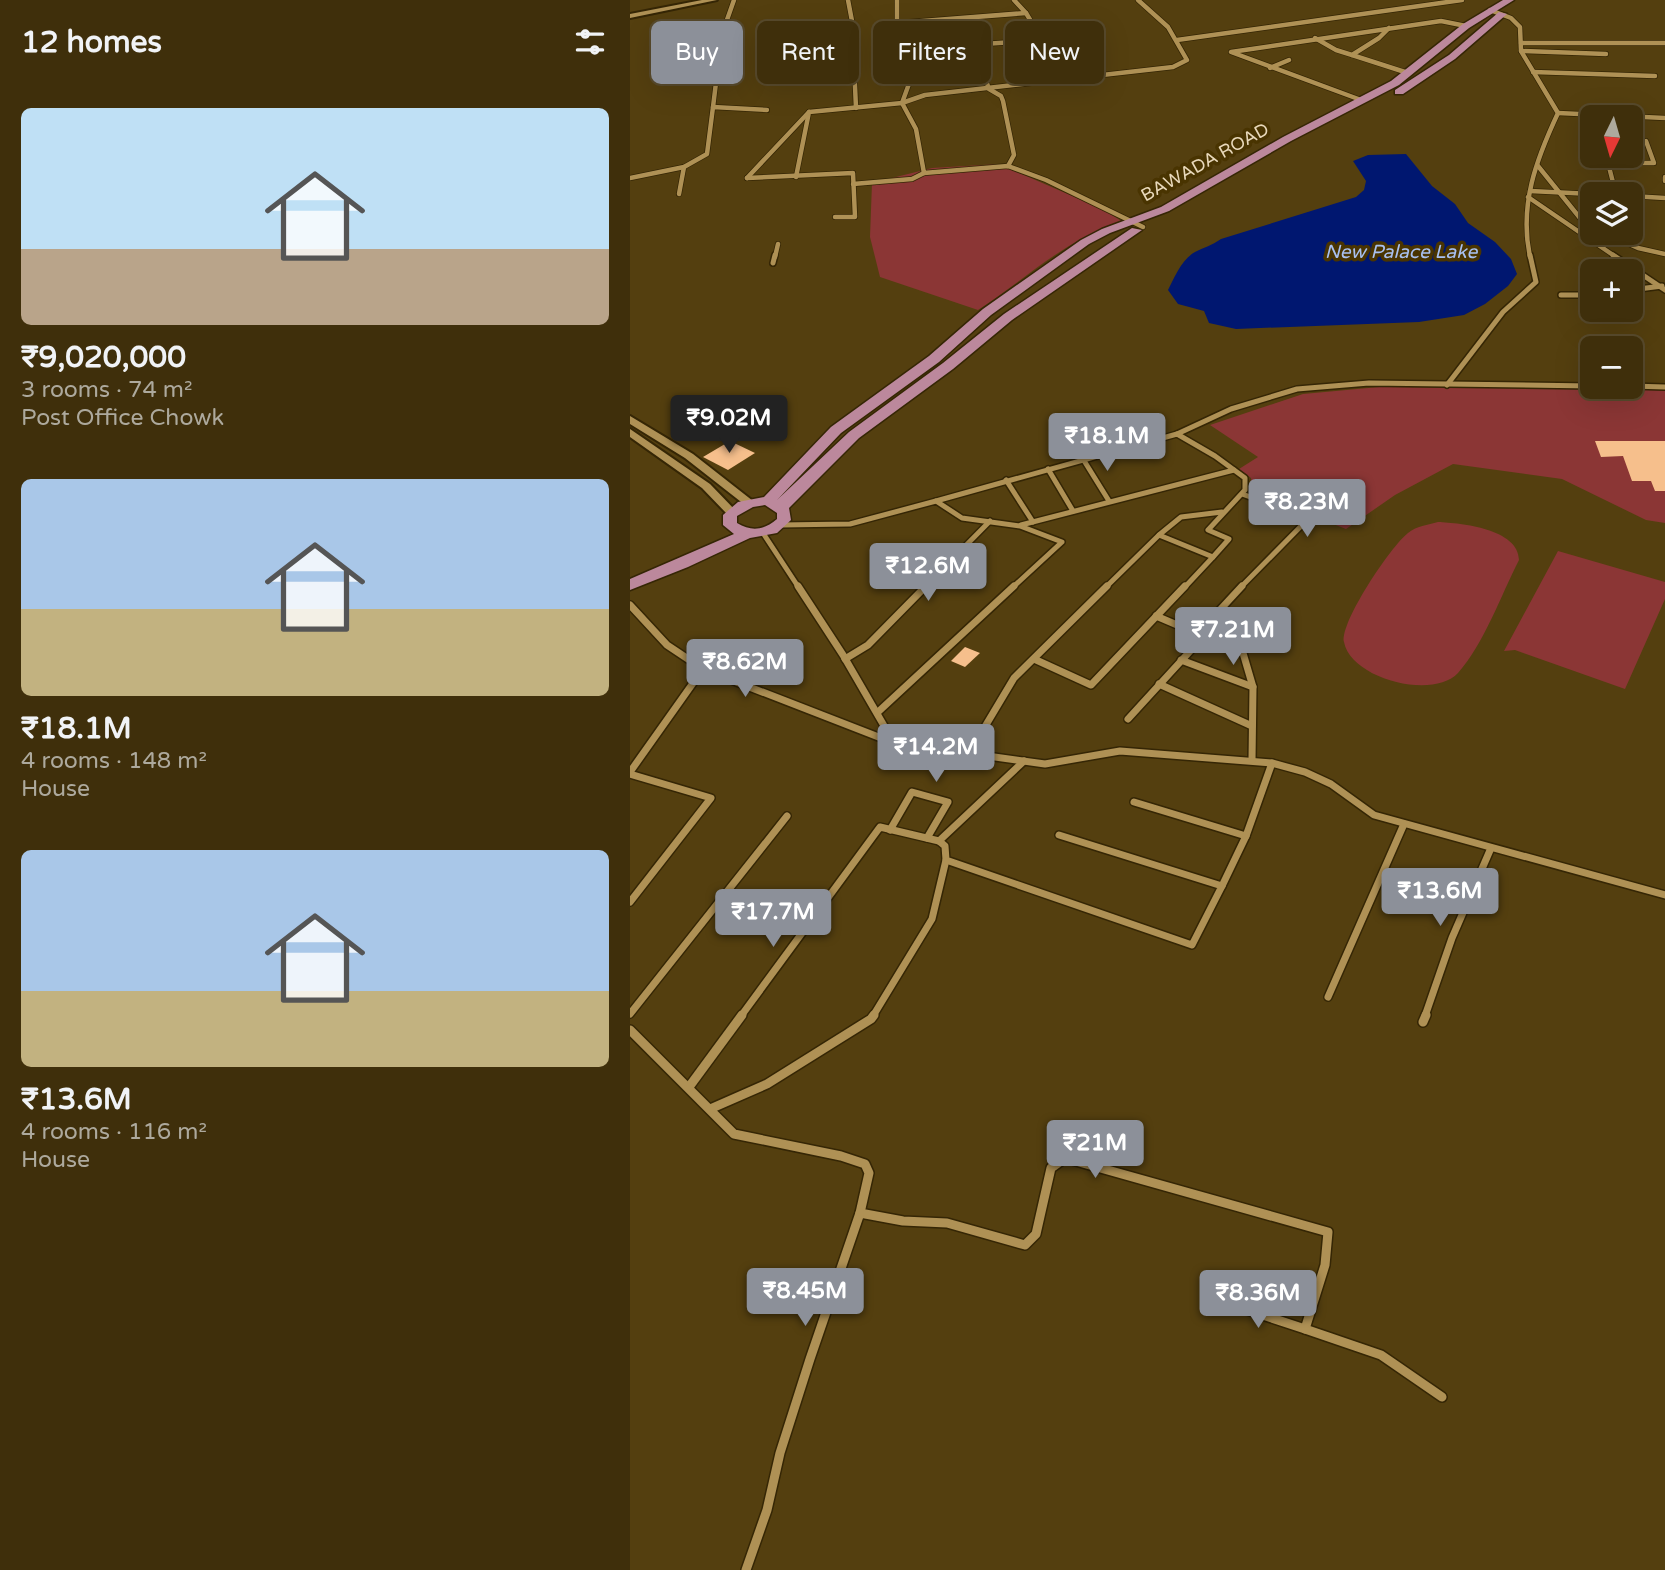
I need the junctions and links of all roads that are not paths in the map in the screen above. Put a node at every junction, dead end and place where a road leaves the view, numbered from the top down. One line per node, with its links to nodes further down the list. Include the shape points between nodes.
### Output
1 (713, 0): 12 (main road)
2 (734, 0): 37 (street, via 722,34)
3 (848, 0): 38 (street)
4 (897, 0): 13 (street)
5 (1014, 0): 11 (street)
6 (1138, 0): 19 (street)
7 (1462, 0): 19 (street)
8 (1509, 0): 10 (main road, BAWADA ROAD)
9 (1520, 0): 10 (main road)
10 (1497, 12): 16 (main road, BAWADA ROAD); 20 (street, via 1520,27); 60 (main road, via 1452,57 1408,87 1181,213)
11 (1026, 13): 14 (street); 15 (street)
12 (630, 16)
13 (897, 21)
14 (923, 21)
15 (1031, 21)
16 (1466, 26): 17 (street, via 1441,22); 28 (main road, BAWADA ROAD)
17 (1390, 28): 18 (street); 24 (street)
18 (1315, 37): 24 (street); 26 (street, via 1231,52)
19 (1177, 40): 29 (street, via 1187,60 1173,68)
20 (1521, 43): 21 (street); 22 (street)
21 (1665, 43)
22 (1521, 51): 23 (street); 27 (street)
23 (1606, 54)
24 (1352, 55): 28 (street)
25 (1289, 60): 26 (street)
26 (1270, 68): 35 (street)
27 (1533, 72): 30 (street); 41 (street)
28 (1408, 73): 35 (main road, BAWADA ROAD)
29 (1104, 76)
30 (1655, 76)
31 (909, 84): 36 (street)
32 (987, 84): 34 (street)
33 (1031, 84): 34 (street)
34 (989, 89): 36 (street, via 925,95); 44 (street, via 1003,101 1014,155)
35 (1362, 100): 60 (main road, BAWADA ROAD)
36 (902, 103): 38 (street); 47 (street, via 916,129)
37 (713, 107): 39 (street); 46 (street, via 707,155)
38 (856, 108): 40 (street)
39 (767, 110)
40 (809, 112): 48 (street); 48 (street, via 747,178)
41 (1558, 113): 42 (street); 45 (street)
42 (1665, 118)
43 (1646, 141): 50 (street, via 1654,163 1608,163)
44 (1007, 166): 47 (street); 60 (street)
45 (1538, 166): 52 (street); 55 (street)
46 (684, 167): 49 (street); 54 (street)
47 (924, 173): 51 (street, via 912,179)
48 (796, 177): 51 (street, via 853,173)
49 (630, 178)
50 (1613, 182)
51 (853, 184): 58 (street, via 855,217)
52 (1557, 192): 53 (street); 55 (street); 59 (street)
53 (1580, 193)
54 (679, 194)
55 (1529, 194): 65 (street); 69 (street, via 1525,226 1536,282 1503,313)
56 (1643, 197): 57 (street)
57 (1665, 198)
58 (835, 218)
59 (1580, 218)
60 (1139, 224): 84 (main road, via 854,435)
61 (778, 244): 64 (street)
62 (1631, 245): 63 (street)
63 (1665, 254)
64 (774, 263)
65 (1663, 288): 66 (street)
66 (1643, 289)
67 (1561, 295): 68 (street)
68 (1580, 295)
69 (1447, 385): 70 (street); 75 (street, via 1369,383 1297,389 1231,409)
70 (1580, 386)
71 (1643, 386): 72 (street)
72 (1665, 387)
73 (630, 419): 83 (main road, via 689,456)
74 (630, 432): 90 (main road, via 706,486)
75 (1177, 434): 76 (street); 78 (street)
76 (1083, 459): 77 (street); 82 (street)
77 (1048, 469): 79 (street); 85 (street)
78 (1234, 470): 80 (street, via 1245,478); 82 (street)
79 (1006, 480): 81 (street); 88 (street)
80 (1242, 494): 86 (street); 98 (street, via 1309,518)
81 (936, 501): 87 (street, via 962,518); 89 (street, via 850,524)
82 (1109, 501): 85 (street)
83 (749, 503): 84 (main road); 90 (main road)
84 (775, 504): 89 (main road, via 785,515)
85 (1073, 511): 88 (street)
86 (1222, 512): 93 (street, via 1181,517); 94 (street, via 1208,530 1229,539)
87 (990, 521): 91 (street); 101 (street, via 867,645)
88 (1033, 522): 91 (street)
89 (780, 524): 92 (main road)
90 (737, 525): 92 (main road); 95 (main road); 96 (main road, via 683,564)
91 (1020, 526): 107 (street, via 1062,542)
92 (763, 533): 101 (street)
93 (1159, 535): 94 (street); 102 (street)
94 (1213, 557): 99 (street)
95 (630, 576)
96 (630, 585)
97 (630, 605): 104 (street, via 667,645)
98 (1218, 612)
99 (1156, 616): 100 (street); 102 (street, via 1091,685)
100 (1203, 637): 103 (street); 106 (street, via 1243,653)
101 (845, 659): 107 (street)
102 (1034, 659): 111 (street, via 1014,678)
103 (1181, 660): 105 (street); 106 (street)
104 (703, 669): 110 (street); 115 (street)
105 (1159, 684): 108 (street); 109 (street)
106 (1253, 687): 109 (street)
107 (877, 712): 110 (street)
108 (1128, 719)
109 (1252, 726): 112 (street)
110 (894, 743): 111 (street)
111 (968, 755): 113 (street)
112 (1252, 760): 113 (street, via 1120,751 1045,764); 114 (street)
113 (1024, 761): 123 (street)
114 (1272, 763): 118 (street, via 1322,780 1374,815); 121 (street)
115 (630, 773): 128 (street, via 711,799)
116 (1135, 803): 121 (street)
117 (787, 816): 130 (street)
118 (1404, 824): 124 (street); 129 (street)
119 (891, 830): 122 (street); 122 (street, via 912,792 948,802); 133 (street, via 880,827)
120 (1059, 835): 126 (street)
121 (1246, 836): 126 (street)
122 (927, 838): 123 (street)
123 (939, 841): 125 (street, via 945,846)
124 (1491, 848): 127 (street); 131 (street, via 1452,938)
125 (946, 860): 126 (street, via 1192,944); 134 (street, via 932,919 871,1019 767,1084)
126 (1222, 886)
127 (1665, 895)
128 (630, 902)
129 (1328, 997)
130 (630, 1014)
131 (1423, 1022)
132 (630, 1030): 133 (street)
133 (689, 1087): 134 (street)
134 (710, 1109): 135 (street, via 734,1134 865,1164 869,1173)
135 (860, 1213): 137 (street, via 947,1223 1025,1245 1036,1234 1051,1168 1065,1158 1077,1160 1328,1232 1328,1255); 139 (street)
136 (1220, 1301): 137 (street)
137 (1305, 1329): 138 (street, via 1381,1355)
138 (1442, 1397)
139 (746, 1570)

